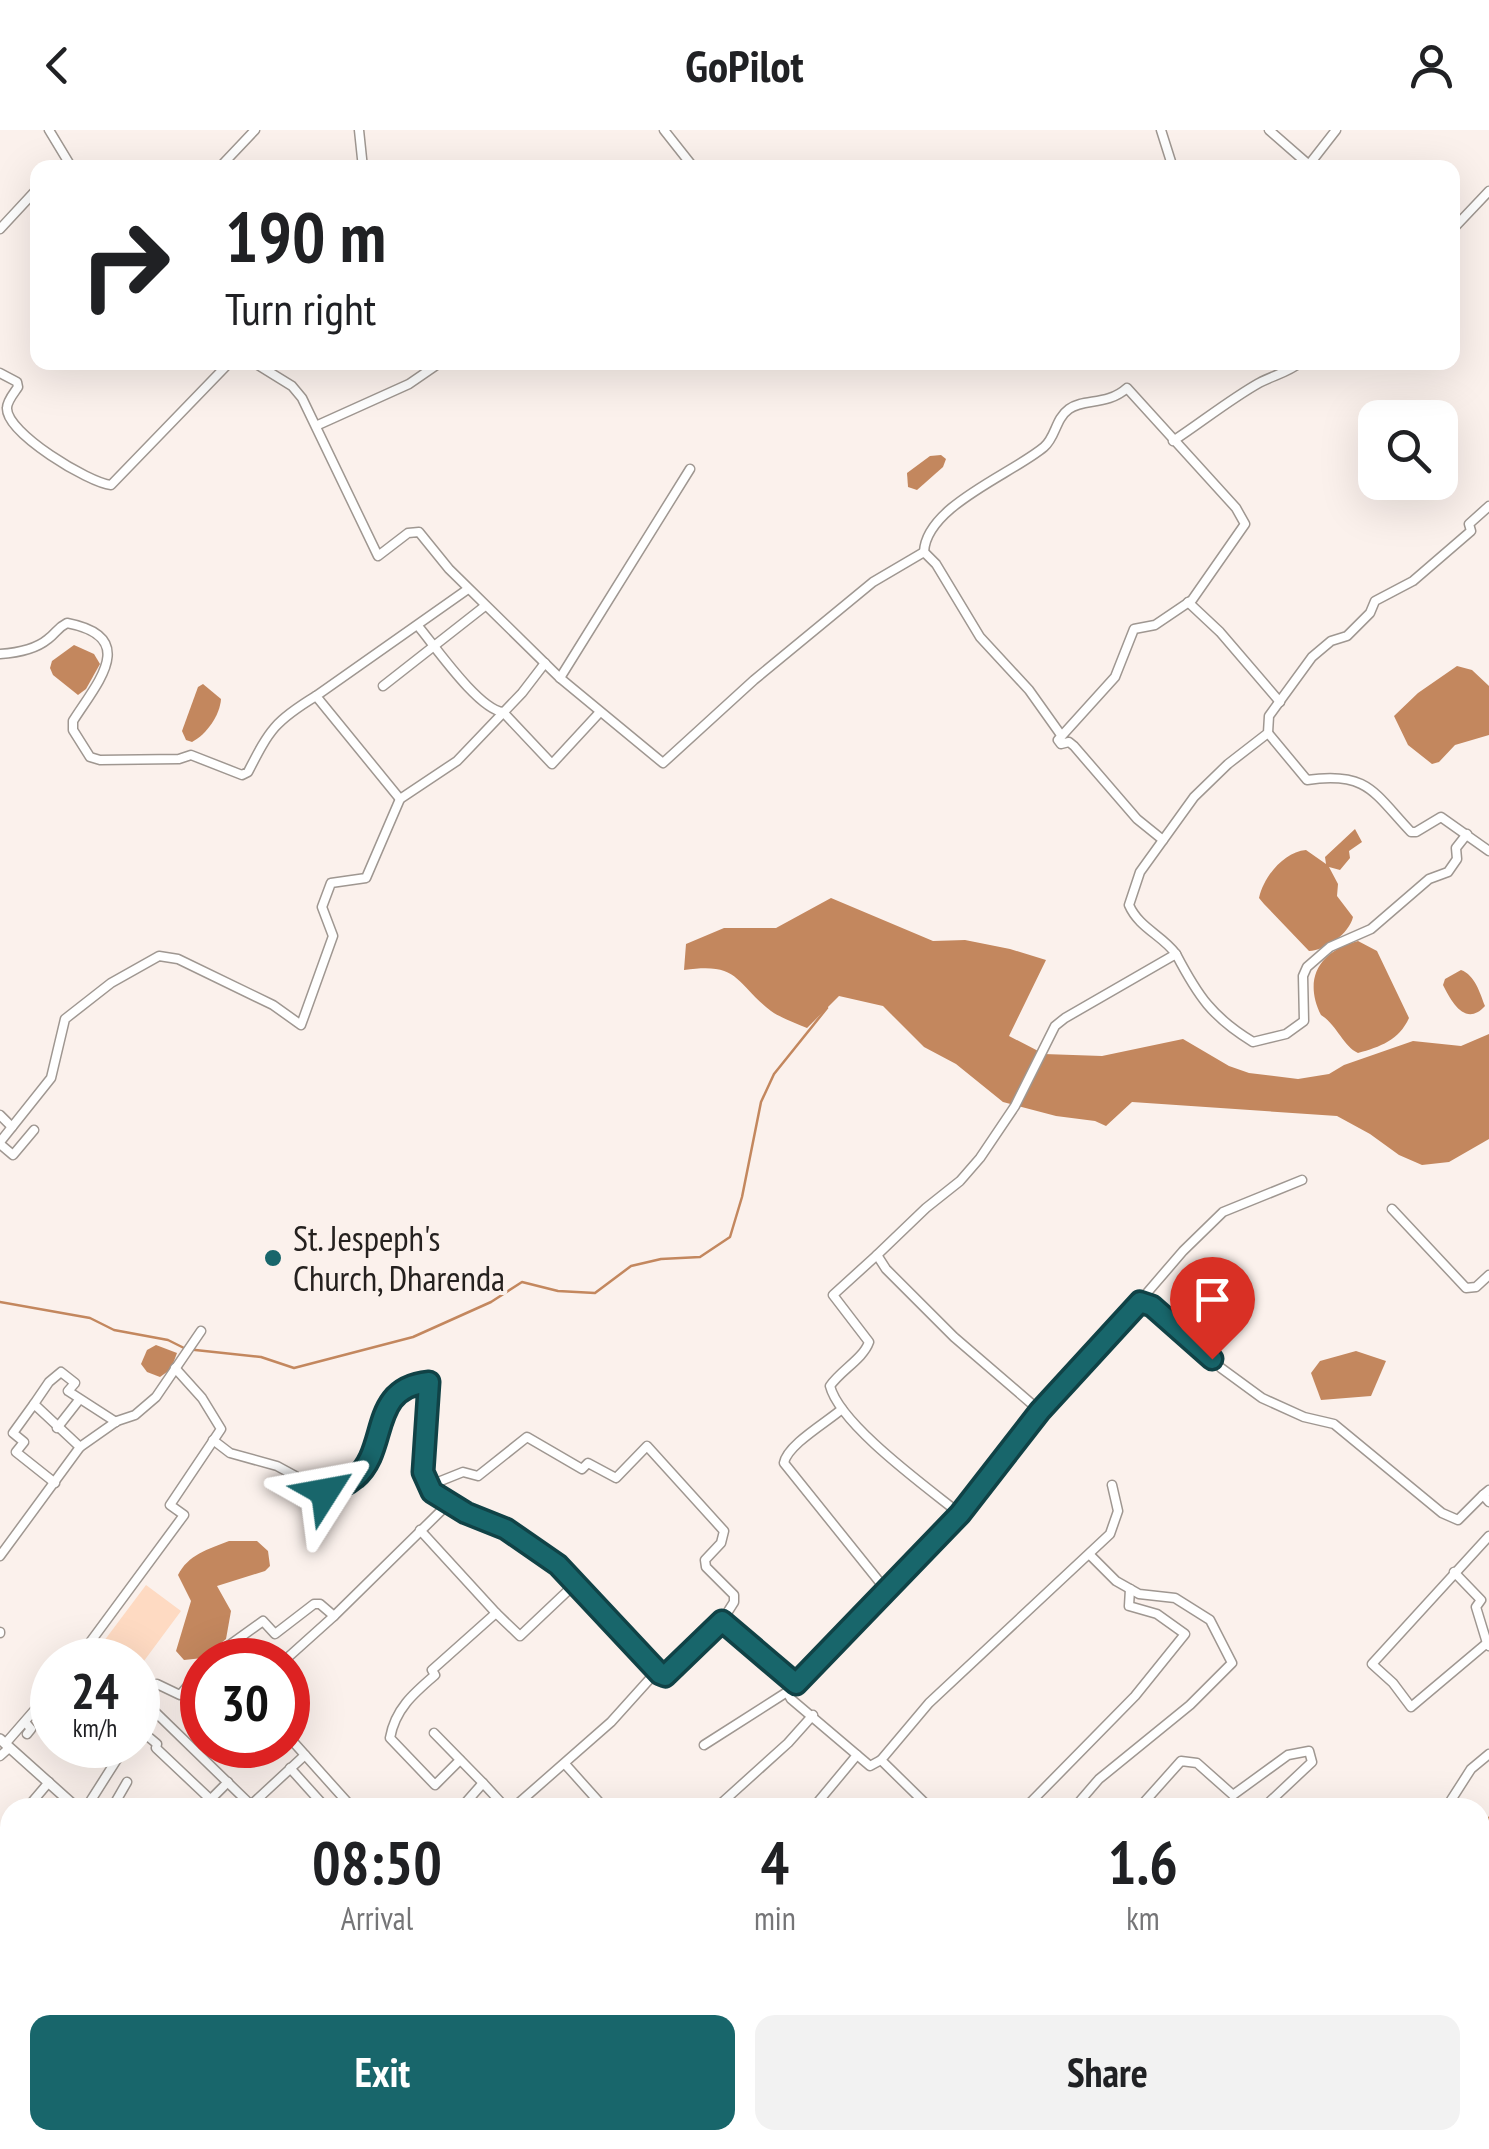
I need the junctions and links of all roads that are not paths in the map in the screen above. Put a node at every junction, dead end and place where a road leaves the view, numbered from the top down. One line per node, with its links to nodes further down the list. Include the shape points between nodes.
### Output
1 (48, 130): 8 (street)
2 (254, 130): 11 (street)
3 (359, 130): 12 (street)
4 (664, 130): 13 (street)
5 (1162, 130): 14 (street)
6 (1269, 130): 15 (street)
7 (1336, 130): 16 (street)
8 (66, 157): 9 (street); 10 (street)
9 (63, 160)
10 (68, 160)
11 (226, 160)
12 (361, 160)
13 (688, 160)
14 (1170, 160)
15 (1302, 160)
16 (1313, 160)
17 (1489, 191): 19 (street)
18 (30, 197): 20 (street)
19 (1460, 222)
20 (0, 230)
21 (222, 370): 25 (street, via 111,485 61,464 22,432 7,412 17,382)
22 (266, 370): 26 (street, via 292,386)
23 (429, 370): 26 (street)
24 (1292, 370): 27 (street)
25 (0, 373)
26 (318, 425): 31 (street, via 378,556 419,532)
27 (1173, 441): 30 (street, via 1127,388 1104,401 1072,406 1056,421 1048,445 940,518); 32 (street, via 1245,521)
28 (690, 469): 38 (street)
29 (1489, 506): 41 (street, via 1413,581 1382,596 1347,636 1317,652)
30 (924, 552): 43 (street, via 873,582 663,763); 45 (street, via 980,637)
31 (468, 589): 33 (street); 34 (street)
32 (1188, 602): 41 (street); 45 (street, via 1156,625 1134,630 1115,677)
33 (485, 606): 35 (street); 37 (street)
34 (418, 626): 35 (street); 40 (street)
35 (435, 646): 39 (street); 42 (street, via 494,711)
36 (0, 654): 40 (street, via 48,640 67,623 96,632 108,648 108,664 73,730 90,758 100,760 179,760 191,754 242,775 271,728)
37 (545, 663): 38 (street); 42 (street)
38 (560, 678): 43 (street)
39 (382, 686)
40 (316, 696): 46 (street)
41 (1280, 702): 44 (street, via 1268,716)
42 (503, 712): 43 (street, via 552,764); 46 (street, via 457,761)
43 (600, 712)
44 (1268, 733): 47 (street, via 1307,780 1343,778 1369,787 1410,832 1441,817); 48 (street, via 1194,797)
45 (1061, 735): 48 (street, via 1058,740 1074,746)
46 (400, 799): 52 (street, via 369,874 332,884 327,893 322,908 333,936 301,1026 272,1005 159,956 64,1019 51,1078)
47 (1467, 834): 49 (street); 50 (street, via 1448,872 1428,878 1370,929 1330,947 1307,968 1304,1021 1286,1034 1254,1042 1239,1034 1209,1010)
48 (1163, 840): 50 (street, via 1140,872 1129,905)
49 (1489, 851)
50 (1176, 954): 57 (street, via 1055,1026 1016,1106 960,1181)
51 (0, 1115): 52 (street)
52 (12, 1127): 54 (street)
53 (34, 1130): 54 (street, via 14,1155)
54 (0, 1143)
55 (1302, 1180): 59 (street, via 1223,1212)
56 (1392, 1209): 58 (street, via 1466,1288)
57 (877, 1255): 64 (street, via 833,1296 869,1342 830,1386); 65 (street, via 954,1337)
58 (1489, 1275)
59 (1140, 1302): 65 (street); 73 (street, via 1262,1398 1334,1424 1442,1514 1458,1520)
60 (201, 1331): 61 (street)
61 (176, 1368): 66 (street, via 146,1406); 68 (street, via 216,1417 221,1429)
62 (78, 1400): 63 (street, via 68,1391 75,1383 61,1372); 66 (street); 67 (street)
63 (34, 1404): 67 (street); 70 (street, via 13,1433 24,1442 16,1452)
64 (842, 1409): 75 (street); 83 (street, via 792,1447 784,1463)
65 (1040, 1411): 75 (street)
66 (116, 1422): 69 (street)
67 (57, 1428): 69 (street)
68 (212, 1440): 72 (street, via 325,1492 363,1470 386,1406 397,1394 429,1382 423,1472); 87 (street, via 170,1505 184,1515)
69 (80, 1447): 70 (street)
70 (55, 1483): 79 (street)
71 (1112, 1485): 78 (street, via 1118,1512 1110,1534)
72 (428, 1486): 74 (street); 86 (street, via 463,1472 478,1476 527,1437 582,1469 588,1463 616,1478 647,1446 724,1531 705,1560 734,1595)
73 (1487, 1495)
74 (448, 1504): 76 (street); 81 (street, via 506,1529)
75 (960, 1514): 83 (street)
76 (420, 1530): 84 (street); 85 (street)
77 (1489, 1536): 80 (street)
78 (1090, 1555): 82 (street); 107 (street, via 929,1703)
79 (0, 1556)
80 (1454, 1572): 90 (street, via 1481,1600 1476,1607); 90 (street, via 1372,1664 1411,1707)
81 (576, 1583): 84 (street, via 520,1636); 91 (street)
82 (1130, 1589): 135 (street, via 1129,1606 1158,1614 1185,1634); 136 (street, via 1175,1598 1210,1620 1232,1663)
83 (886, 1590): 92 (street)
84 (496, 1613): 106 (street, via 432,1670 393,1720 390,1738 435,1785)
85 (334, 1616): 88 (street, via 314,1604 275,1634 264,1621); 89 (street)
86 (722, 1621): 91 (street, via 665,1676); 92 (street)
87 (93, 1638)
88 (240, 1638)
89 (309, 1638)
90 (1488, 1644)
91 (656, 1672): 109 (street)
92 (796, 1684): 93 (street)
93 (787, 1692): 94 (street); 101 (street)
94 (813, 1715): 104 (street); 132 (street)
95 (30, 1716): 97 (street)
96 (160, 1717): 114 (street)
97 (25, 1722): 99 (street, via 31,1729); 100 (street)
98 (434, 1733): 106 (street)
99 (26, 1734)
100 (4, 1744): 105 (street); 112 (street)
101 (704, 1745)
102 (160, 1752): 122 (street)
103 (1489, 1754): 139 (street)
104 (857, 1755): 107 (street, via 870,1766); 133 (street)
105 (0, 1756)
106 (460, 1760): 115 (street)
107 (881, 1760): 134 (street)
108 (310, 1761): 127 (street)
109 (565, 1764): 130 (street); 131 (street)
110 (112, 1768): 116 (street)
111 (290, 1768): 125 (street); 126 (street)
112 (49, 1782): 117 (street); 118 (street)
113 (127, 1782): 121 (street)
114 (228, 1782): 123 (street); 124 (street)
115 (483, 1783): 128 (street); 129 (street)
116 (98, 1791): 119 (street); 120 (street)
117 (35, 1798)
118 (66, 1798)
119 (93, 1798)
120 (106, 1798)
121 (118, 1798)
122 (208, 1798)
123 (212, 1798)
124 (245, 1798)
125 (261, 1798)
126 (317, 1798)
127 (343, 1798)
128 (470, 1798)
129 (499, 1798)
130 (522, 1798)
131 (595, 1798)
132 (727, 1798)
133 (821, 1798)
134 (923, 1798)
135 (1035, 1798)
136 (1083, 1798)
137 (1148, 1798): 138 (street, via 1181,1762 1197,1763 1233,1796 1288,1755 1310,1751 1312,1762)
138 (1273, 1798)
139 (1452, 1798)

